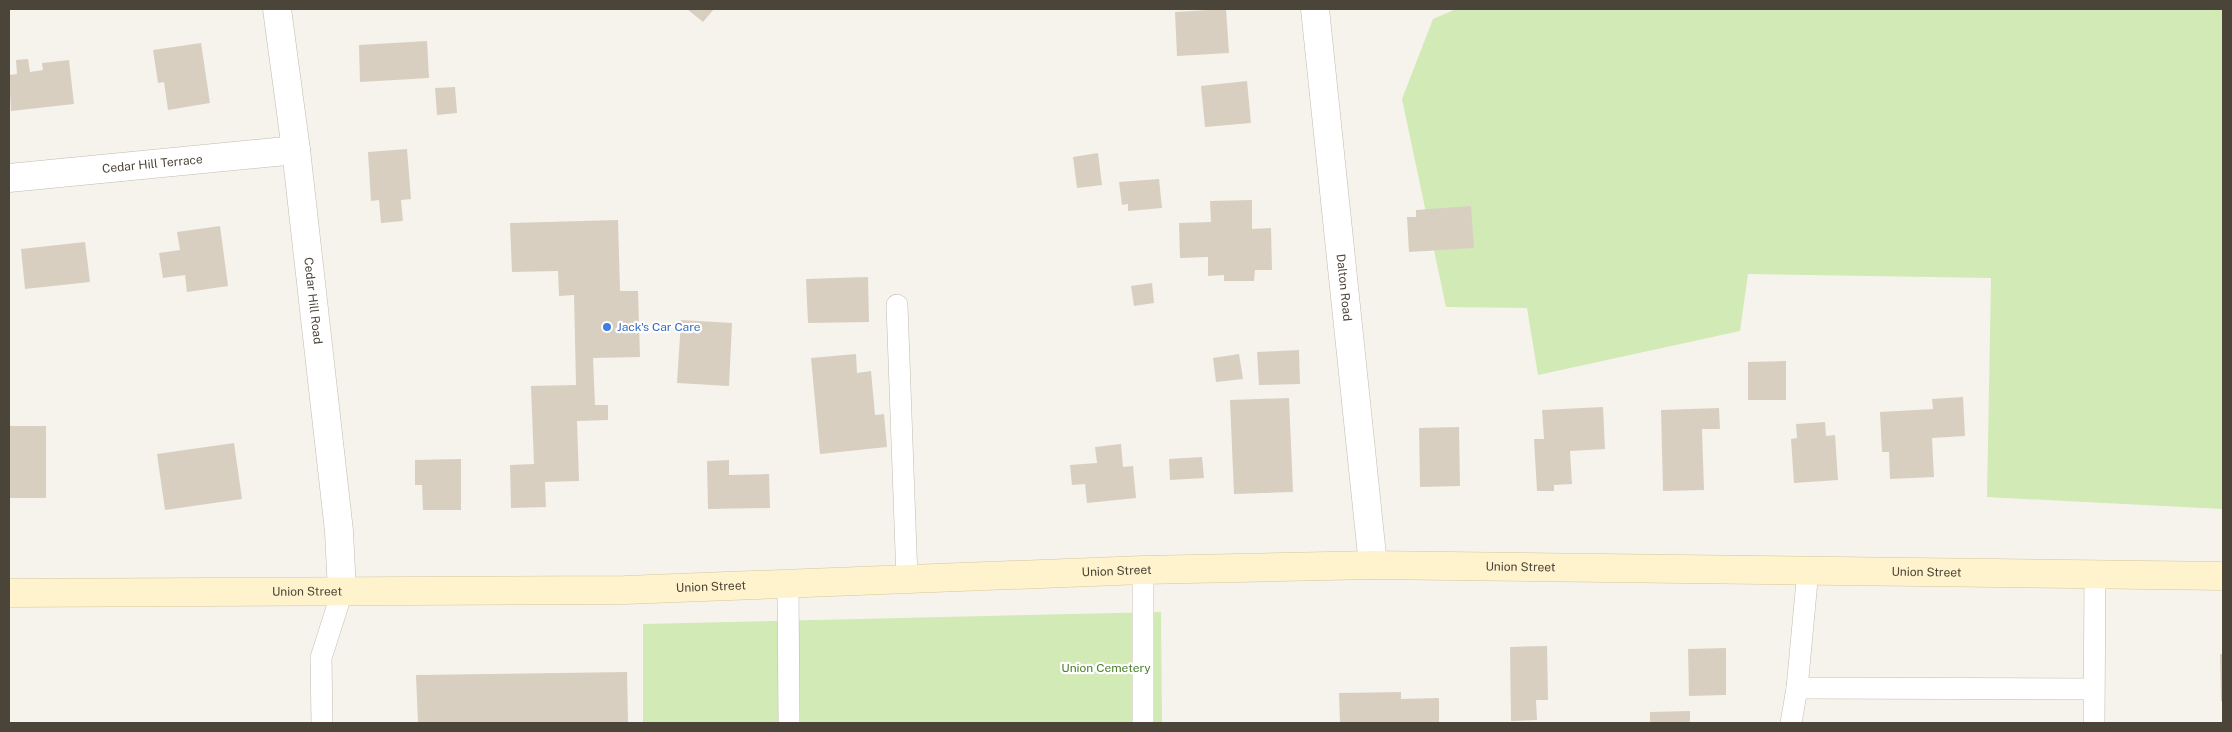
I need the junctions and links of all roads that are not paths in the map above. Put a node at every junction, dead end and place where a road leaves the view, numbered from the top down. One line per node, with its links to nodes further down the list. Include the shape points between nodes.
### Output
1 (277, 9): 3 (street, Cedar Hill Road)
2 (1315, 9): 6 (street, Dalton Road)
3 (296, 150): 4 (street, Cedar Hill Terrace); 13 (street, Cedar Hill Road, via 339,531)
4 (9, 178)
5 (897, 304): 11 (lane)
6 (1373, 565): 7 (main road, Union Street); 8 (main road, Union Street)
7 (1143, 570): 11 (main road, Union Street); 19 (lane)
8 (1808, 570): 9 (main road, Union Street); 15 (lane)
9 (2095, 574): 10 (main road, Union Street); 16 (lane)
10 (2223, 576)
11 (907, 579): 12 (main road, Union Street)
12 (788, 583): 13 (main road, Union Street, via 625,590); 18 (lane)
13 (342, 592): 14 (main road, Union Street); 17 (lane, via 320,658)
14 (9, 593)
15 (1797, 688): 16 (lane); 20 (lane)
16 (2093, 689): 21 (lane)
17 (322, 723)
18 (789, 723)
19 (1143, 723)
20 (1791, 723)
21 (2094, 723)

